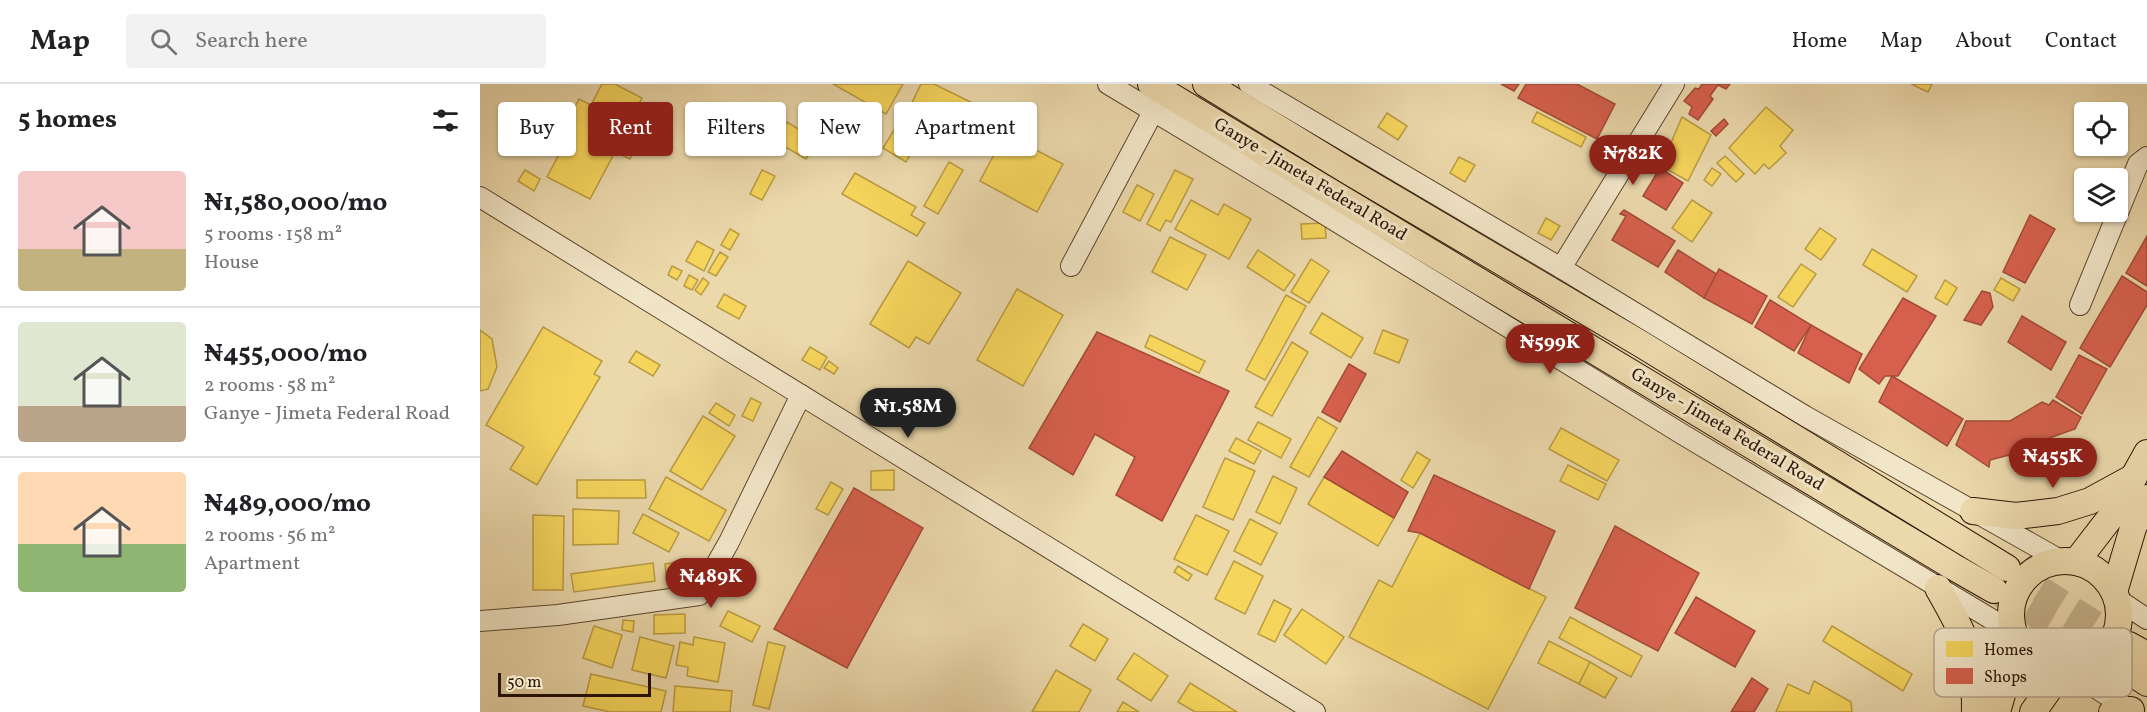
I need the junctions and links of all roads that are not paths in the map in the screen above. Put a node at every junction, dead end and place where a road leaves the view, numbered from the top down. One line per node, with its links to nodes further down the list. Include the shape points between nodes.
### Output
1 (1108, 84): 6 (street)
2 (1151, 84): 19 (main road, Ganye - Jimeta Federal Road)
3 (1206, 84): 17 (main road, Ganye - Jimeta Federal Road)
4 (1249, 84): 10 (street)
5 (1674, 84): 10 (street)
6 (1153, 112): 9 (street); 18 (street)
7 (2147, 157): 11 (street, via 2138,164)
8 (480, 197): 12 (street)
9 (1071, 266)
10 (1561, 268): 15 (street, via 1805,416)
11 (2080, 305)
12 (801, 395): 22 (street, via 699,595 558,615); 34 (street)
13 (2147, 453): 14 (main road)
14 (2143, 501): 15 (main road, via 2090,501 2058,511 2016,516); 16 (main road); 20 (main road)
15 (1973, 511): 16 (street)
16 (2069, 562): 20 (main road, via 2090,567); 25 (main road, via 2035,570 2020,585 2012,604)
17 (2007, 568)
18 (1938, 588): 23 (main road); 24 (street)
19 (1994, 590)
20 (2115, 595): 21 (street); 26 (main road)
21 (2147, 619)
22 (480, 621)
23 (1959, 628)
24 (1999, 628)
25 (2013, 628)
26 (2118, 628)
27 (2132, 654): 28 (main road)
28 (2147, 683)
29 (1975, 697): 35 (main road)
30 (2001, 697): 36 (main road)
31 (2044, 697): 37 (main road)
32 (2105, 697): 33 (street)
33 (2125, 711)
34 (1315, 712)
35 (1975, 712)
36 (1997, 712)
37 (2032, 712)

